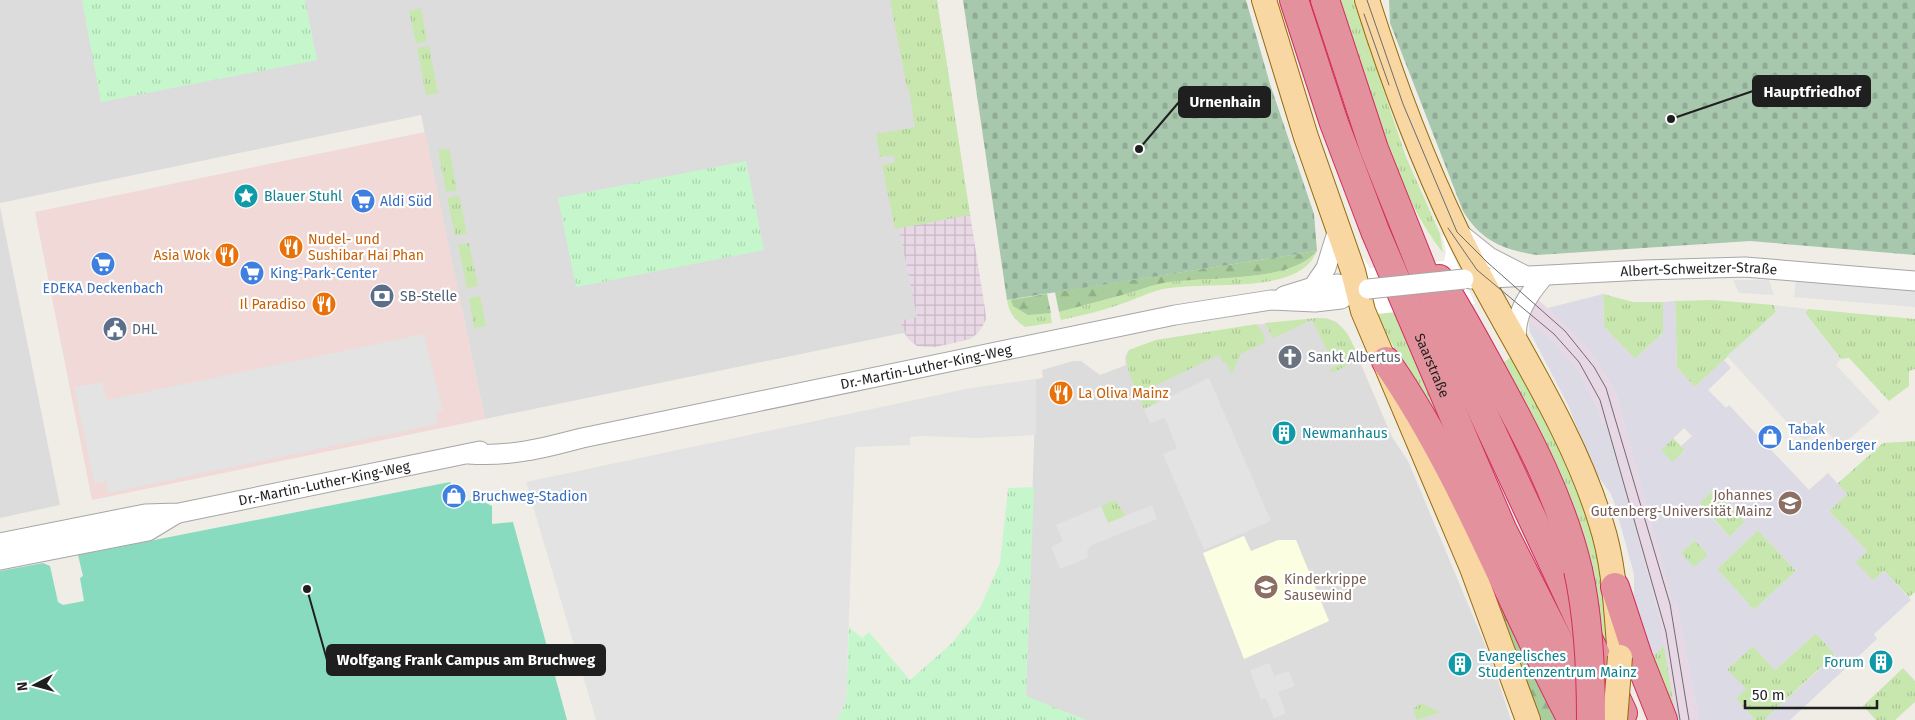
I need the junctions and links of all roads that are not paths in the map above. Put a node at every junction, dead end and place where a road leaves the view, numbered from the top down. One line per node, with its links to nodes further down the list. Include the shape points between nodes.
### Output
1 (1264, 0): 5 (main road)
2 (1294, 0): 23 (highway, Saarstraße, via 1334,123 1375,231 1502,529)
3 (1325, 0): 7 (highway, Saarstraße, via 1374,148)
4 (1367, 0): 6 (main road, via 1413,131)
5 (1338, 229): 11 (street, via 1326,268); 12 (main road)
6 (1457, 232): 8 (street, via 1489,257); 9 (main road)
7 (1407, 233): 22 (highway, bridge, via 1455,304 1509,402 1571,538 1583,594 1591,673); 25 (highway, Saarstraße, via 1457,357)
8 (1536, 276): 9 (street, Albert-Schweitzer-Straße); 10 (street, Albert-Schweitzer-Straße, via 1745,267); 14 (street, via 1518,317)
9 (1472, 280): 12 (street, Albert-Schweitzer-Straße, bridge); 14 (main road)
10 (1915, 281)
11 (1313, 287): 12 (street, Dr.-Martin-Luther-King-Weg, via 1338,284); 13 (street, Dr.-Martin-Luther-King-Weg)
12 (1363, 288): 13 (street, Dr.-Martin-Luther-King-Weg, via 1341,299 1315,302); 15 (main road, via 1363,311)
13 (1271, 300): 16 (street, Dr.-Martin-Luther-King-Weg, via 1175,316 582,438 549,437 503,444 469,454)
14 (1517, 346): 19 (main road, via 1590,490)
15 (1386, 361): 20 (main road, via 1475,577); 21 (highway, via 1454,475)
16 (179, 512): 17 (street, Dr.-Martin-Luther-King-Weg, via 144,514); 18 (street, Dr.-Martin-Luther-King-Weg, via 148,531)
17 (0, 543)
18 (0, 560)
19 (1615, 587): 24 (main road, bridge, via 1620,657); 26 (highway)
20 (1528, 720)
21 (1572, 720)
22 (1590, 720)
23 (1599, 720)
24 (1614, 720)
25 (1626, 720)
26 (1662, 720)

